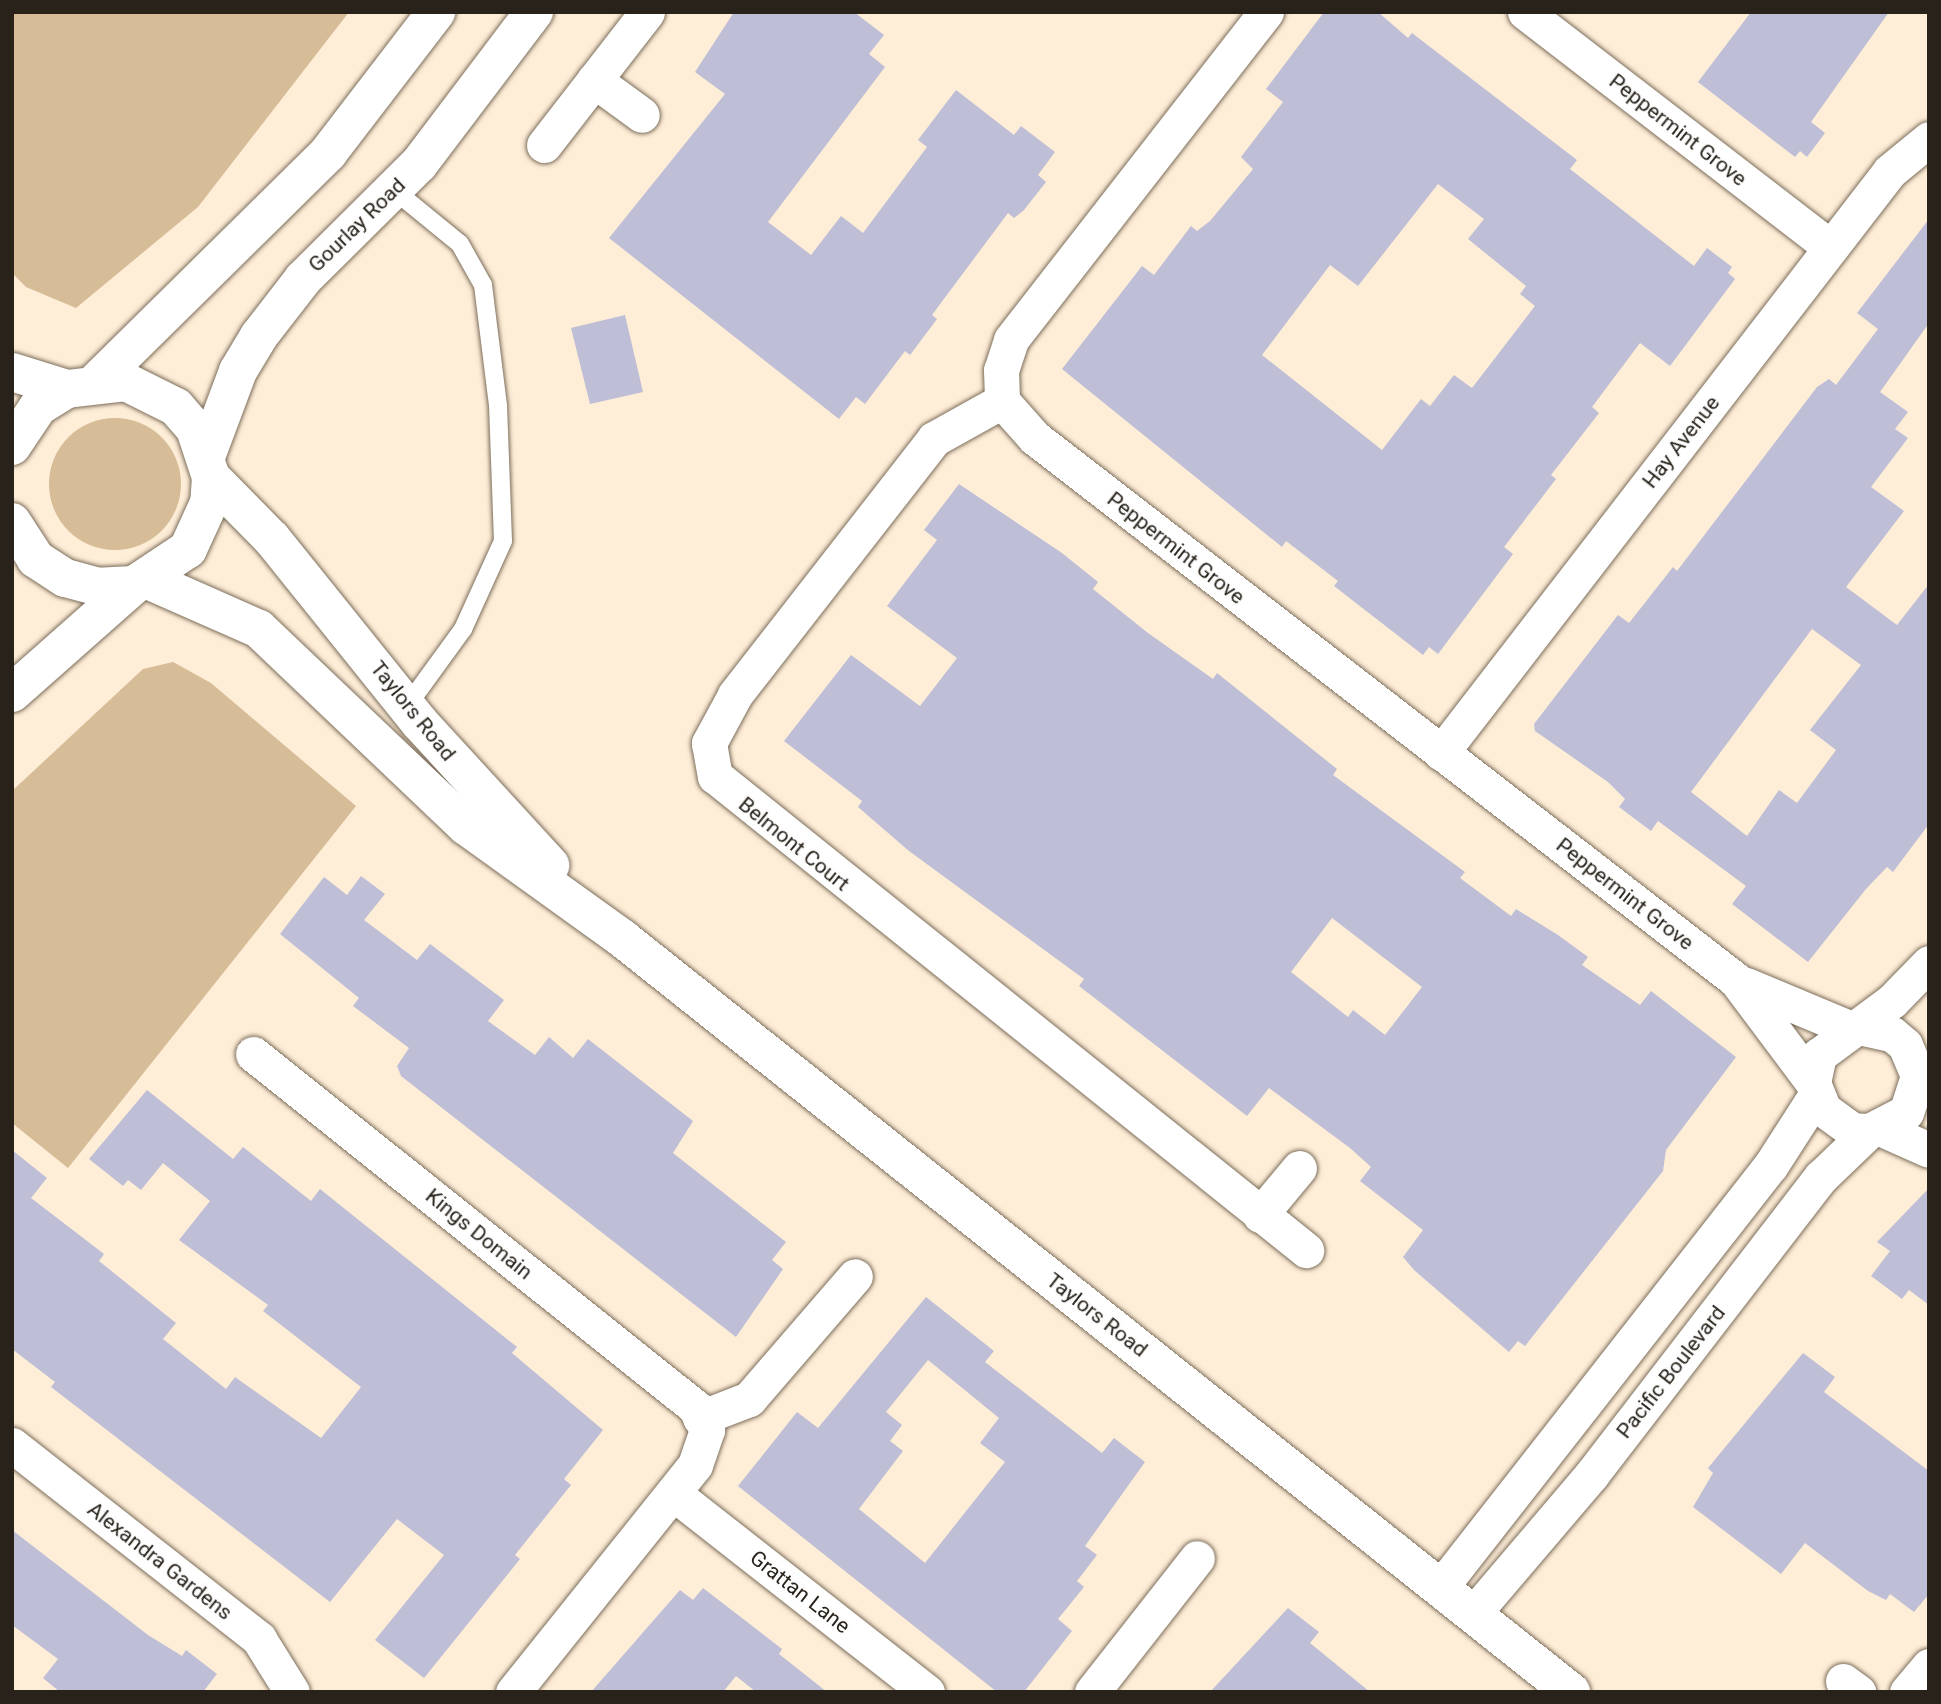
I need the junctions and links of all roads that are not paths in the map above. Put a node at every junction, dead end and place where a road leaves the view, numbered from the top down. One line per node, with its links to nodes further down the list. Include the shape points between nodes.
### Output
1 (436, 12): 13 (main road, via 328,153)
2 (534, 12): 10 (main road, Gourlay Road, via 461,115)
3 (647, 12): 6 (street)
4 (1266, 12): 14 (street, via 1011,340 1001,370)
5 (1525, 12): 11 (street, Peppermint Grove)
6 (594, 80): 7 (street); 9 (street)
7 (642, 115)
8 (1929, 139): 11 (street, Hay Avenue, via 1890,171)
9 (544, 145)
10 (394, 190): 16 (main road, Gourlay Road, via 303,279 259,336 238,371); 20 (lane, via 460,244 483,285 498,405 503,541 463,629)
11 (1831, 248): 21 (street, Hay Avenue)
12 (12, 372): 13 (main road)
13 (82, 385): 15 (main road, via 38,407); 16 (main road, Taylors Road, via 126,382 176,407)
14 (1002, 401): 21 (street, Peppermint Grove, via 1035,438); 32 (street, Belmont Court, via 934,439 720,716 709,758 723,787)
15 (12, 446)
16 (209, 466): 18 (main road, Gourlay Road, via 209,503 188,550); 20 (main road, Taylors Road)
17 (13, 531): 18 (main road, via 36,559 65,578 99,587)
18 (141, 582): 19 (main road, Gourlay Road); 22 (main road, Taylors Road, via 259,629 410,780)
19 (12, 693)
20 (407, 706): 22 (main road, Taylors Road, via 478,790)
21 (1441, 753): 24 (street, Peppermint Grove)
22 (623, 939): 39 (main road, Taylors Road)
23 (1929, 963): 25 (street)
24 (1736, 980): 25 (street, Peppermint Grove); 28 (street, Peppermint Grove)
25 (1855, 1028): 27 (street, via 1892,1034 1905,1045); 28 (street, via 1819,1055)
26 (253, 1054): 35 (street, Kings Domain, via 695,1407)
27 (1923, 1079): 29 (street, via 1906,1112)
28 (1815, 1089): 29 (street, via 1836,1122); 39 (street, via 1771,1165)
29 (1876, 1130): 30 (street); 40 (street, Pacific Boulevard, via 1821,1177 1592,1474)
30 (1929, 1150)
31 (1299, 1168): 32 (street)
32 (1260, 1215): 33 (street, Belmont Court)
33 (1306, 1250)
34 (855, 1276): 35 (street, via 749,1399)
35 (701, 1418): 37 (street, via 707,1430 695,1465)
36 (12, 1445): 42 (street, Alexandra Gardens, via 259,1639)
37 (673, 1493): 43 (street); 44 (street, Grattan Lane)
38 (1197, 1558): 45 (street)
39 (1440, 1588): 40 (main road, Taylors Road)
40 (1473, 1614): 46 (main road, Taylors Road)
41 (1929, 1665): 47 (street)
42 (292, 1692)
43 (513, 1692)
44 (927, 1692)
45 (1092, 1692)
46 (1571, 1692)
47 (1907, 1692)

